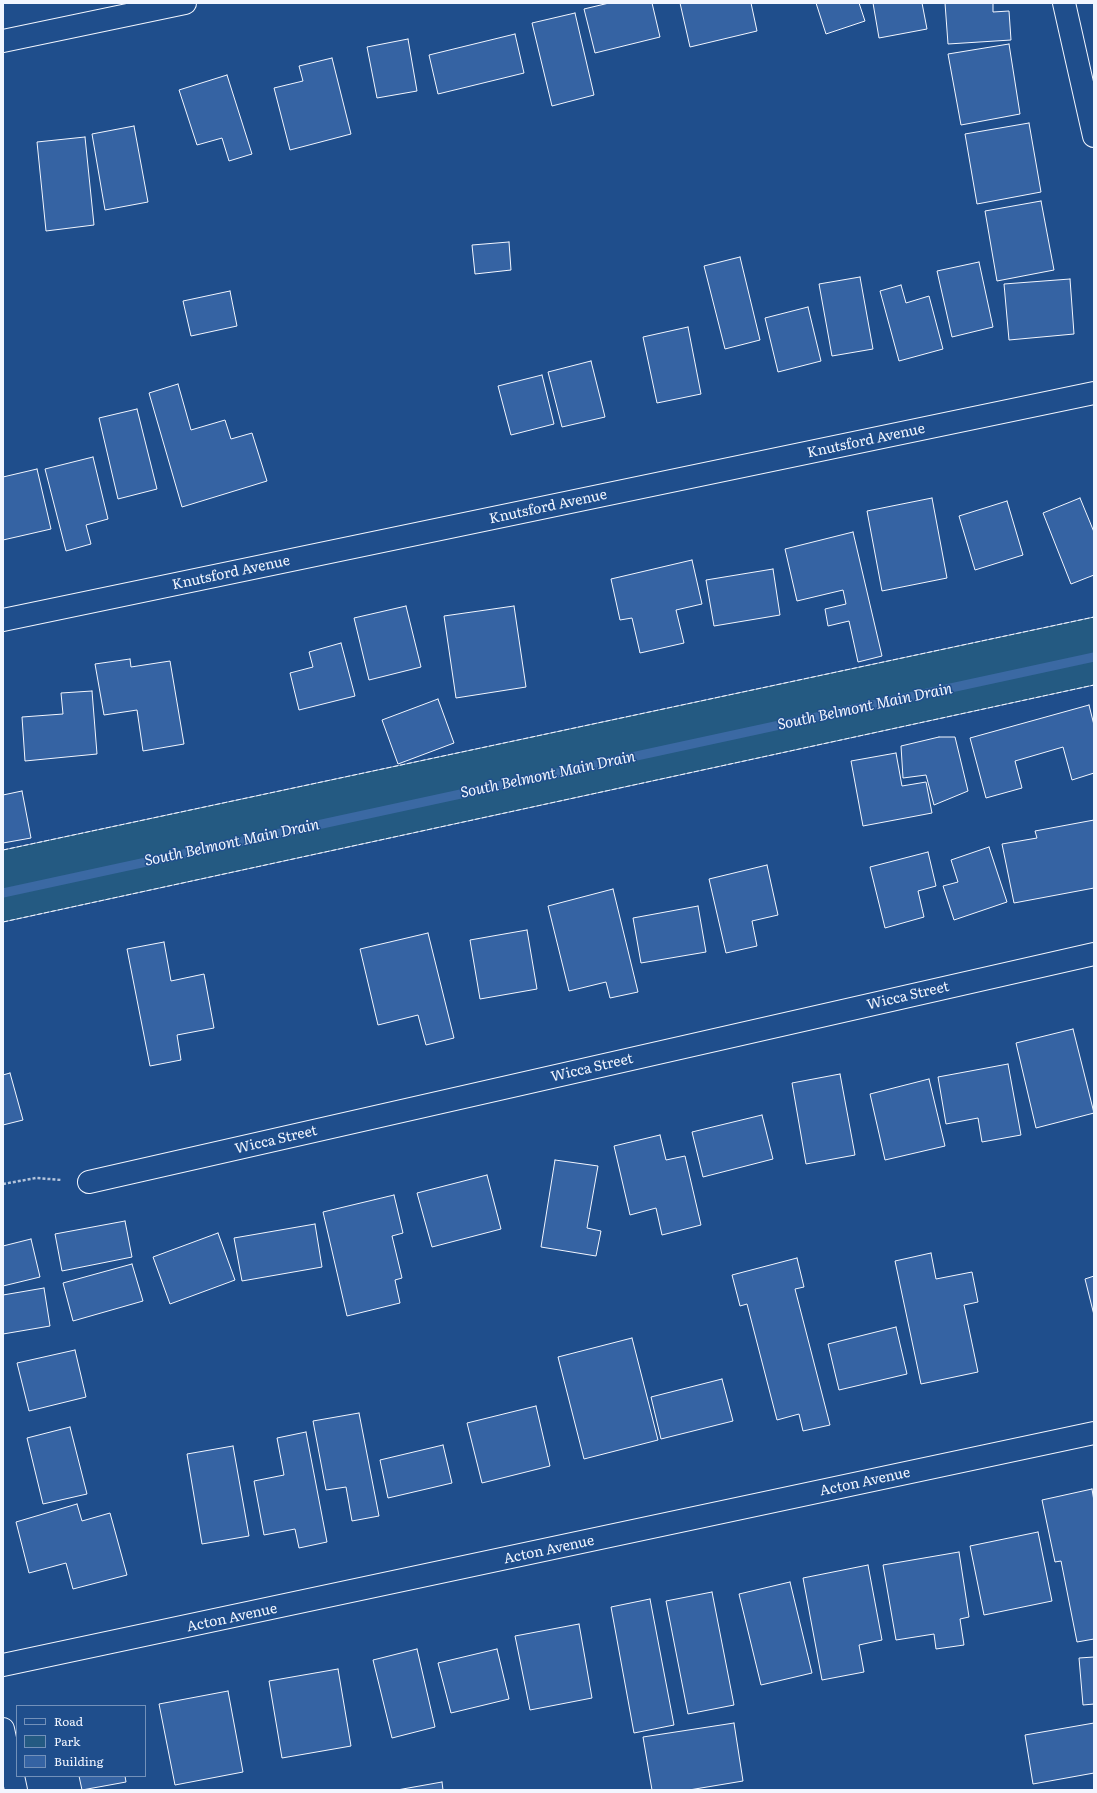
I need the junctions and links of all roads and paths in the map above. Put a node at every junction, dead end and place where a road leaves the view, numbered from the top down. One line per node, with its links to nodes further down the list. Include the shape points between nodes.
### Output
1 (185, 3): 3 (street)
2 (1064, 3): 4 (street)
3 (3, 41)
4 (1094, 136)
5 (1094, 393): 6 (street, Knutsford Avenue)
6 (3, 620)
7 (1094, 954): 8 (street, Wicca Street)
8 (89, 1182): 9 (path, via 36,1178)
9 (3, 1184)
10 (1094, 1434): 11 (street, Acton Avenue)
11 (3, 1666)
12 (3, 1729): 13 (street)
13 (16, 1790)

